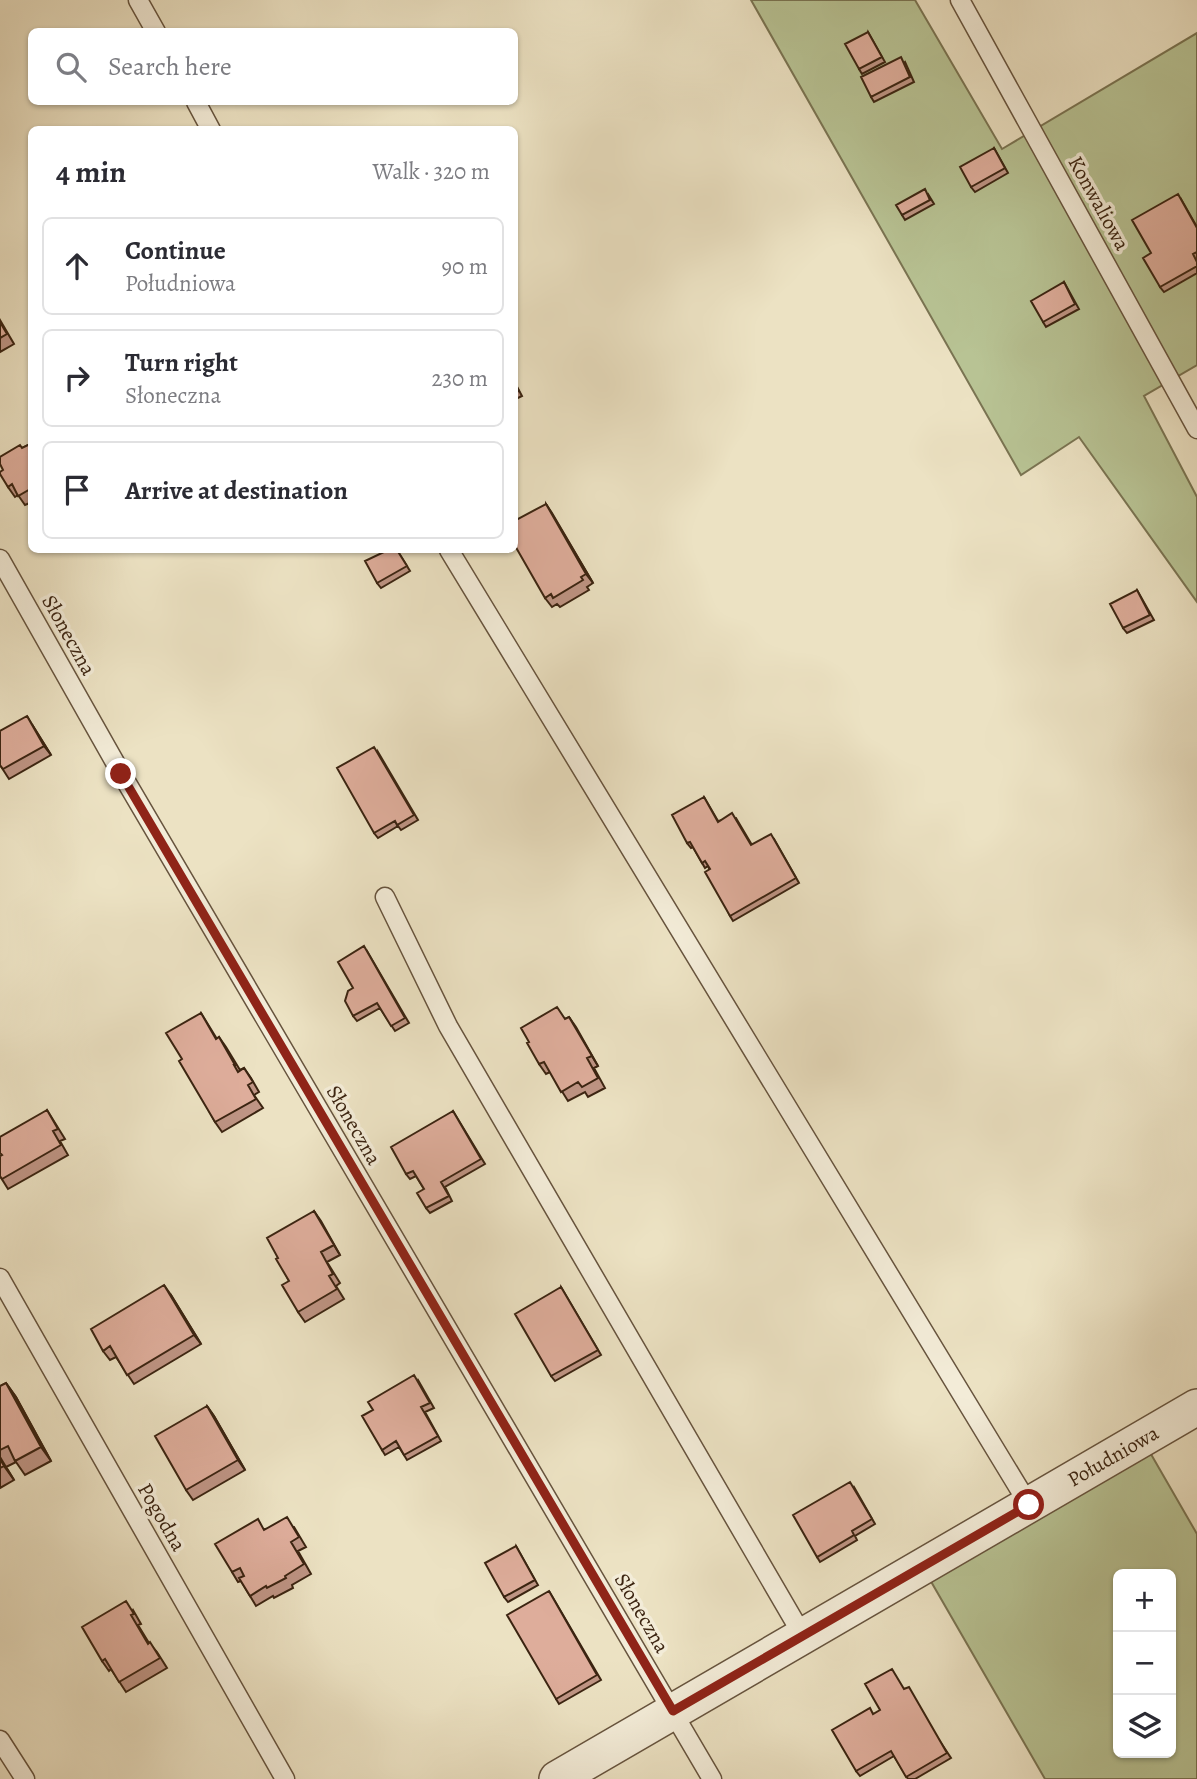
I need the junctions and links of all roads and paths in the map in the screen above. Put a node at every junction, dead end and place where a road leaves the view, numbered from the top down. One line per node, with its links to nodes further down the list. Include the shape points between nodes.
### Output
1 (138, 0): 3 (lane)
2 (960, 0): 6 (lane, Konwaliowa)
3 (154, 28)
4 (198, 105): 5 (lane)
5 (209, 126)
6 (1197, 429)
7 (451, 553): 12 (lane)
8 (0, 559): 14 (lane, Słoneczna, via 121,774)
9 (384, 897): 13 (lane, via 448,1026)
10 (0, 1278): 17 (lane, Pogodna)
11 (1197, 1408): 12 (street, Południowa)
12 (1029, 1505): 13 (street, Południowa)
13 (803, 1636): 14 (street, Południowa)
14 (673, 1711): 18 (street, Południowa); 19 (lane, Słoneczna)
15 (0, 1740): 16 (lane)
16 (24, 1779)
17 (285, 1779)
18 (557, 1779)
19 (712, 1779)

